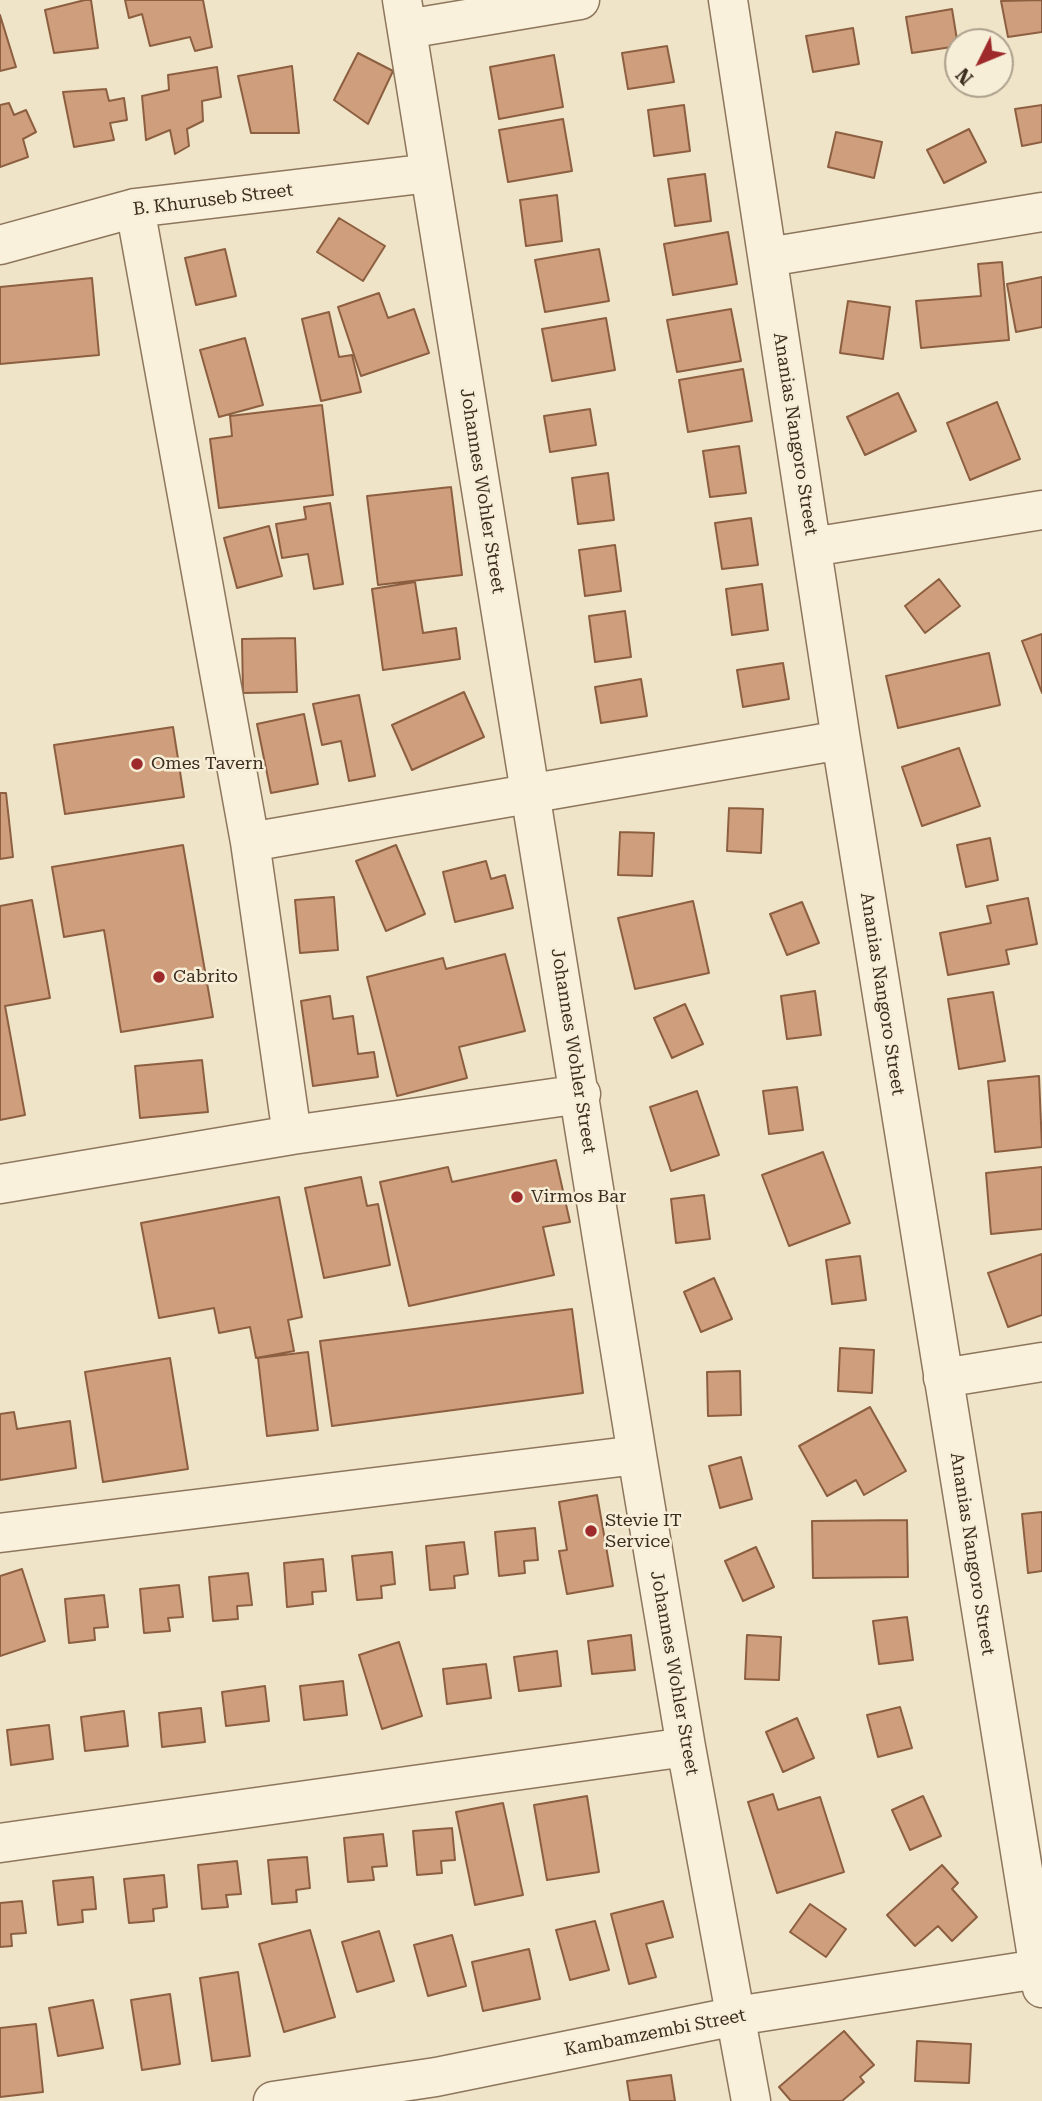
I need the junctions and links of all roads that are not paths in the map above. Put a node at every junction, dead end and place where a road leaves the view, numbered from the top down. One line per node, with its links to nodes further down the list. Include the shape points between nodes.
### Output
1 (580, 0): 3 (street)
2 (728, 0): 8 (street, Ananias Nangoro Street)
3 (404, 14): 4 (street, Johannes Wohler Street)
4 (430, 173): 5 (street, B. Khuruseb Street); 12 (street, Johannes Wohler Street)
5 (135, 208): 7 (street, B. Khuruseb Street); 13 (street)
6 (1042, 212): 8 (street)
7 (0, 245)
8 (768, 257): 10 (street, Ananias Nangoro Street)
9 (1042, 510): 10 (street)
10 (812, 547): 11 (street, Ananias Nangoro Street)
11 (841, 740): 12 (street); 18 (street, Ananias Nangoro Street)
12 (532, 794): 13 (street); 14 (street, Johannes Wohler Street)
13 (250, 842): 15 (street)
14 (580, 1094): 15 (street); 19 (street, Johannes Wohler Street)
15 (292, 1135): 16 (street)
16 (0, 1184)
17 (1042, 1362): 18 (street)
18 (943, 1378): 23 (street, Ananias Nangoro Street)
19 (637, 1455): 20 (street); 21 (street, Johannes Wohler Street)
20 (0, 1533)
21 (686, 1747): 22 (street); 24 (street, Johannes Wohler Street)
22 (0, 1843)
23 (1040, 1979): 24 (street, Kambamzembi Street)
24 (736, 2016): 25 (street, Kambamzembi Street); 27 (street, Johannes Wohler Street)
25 (437, 2089): 26 (street, Kambamzembi Street)
26 (273, 2101)
27 (751, 2101)

